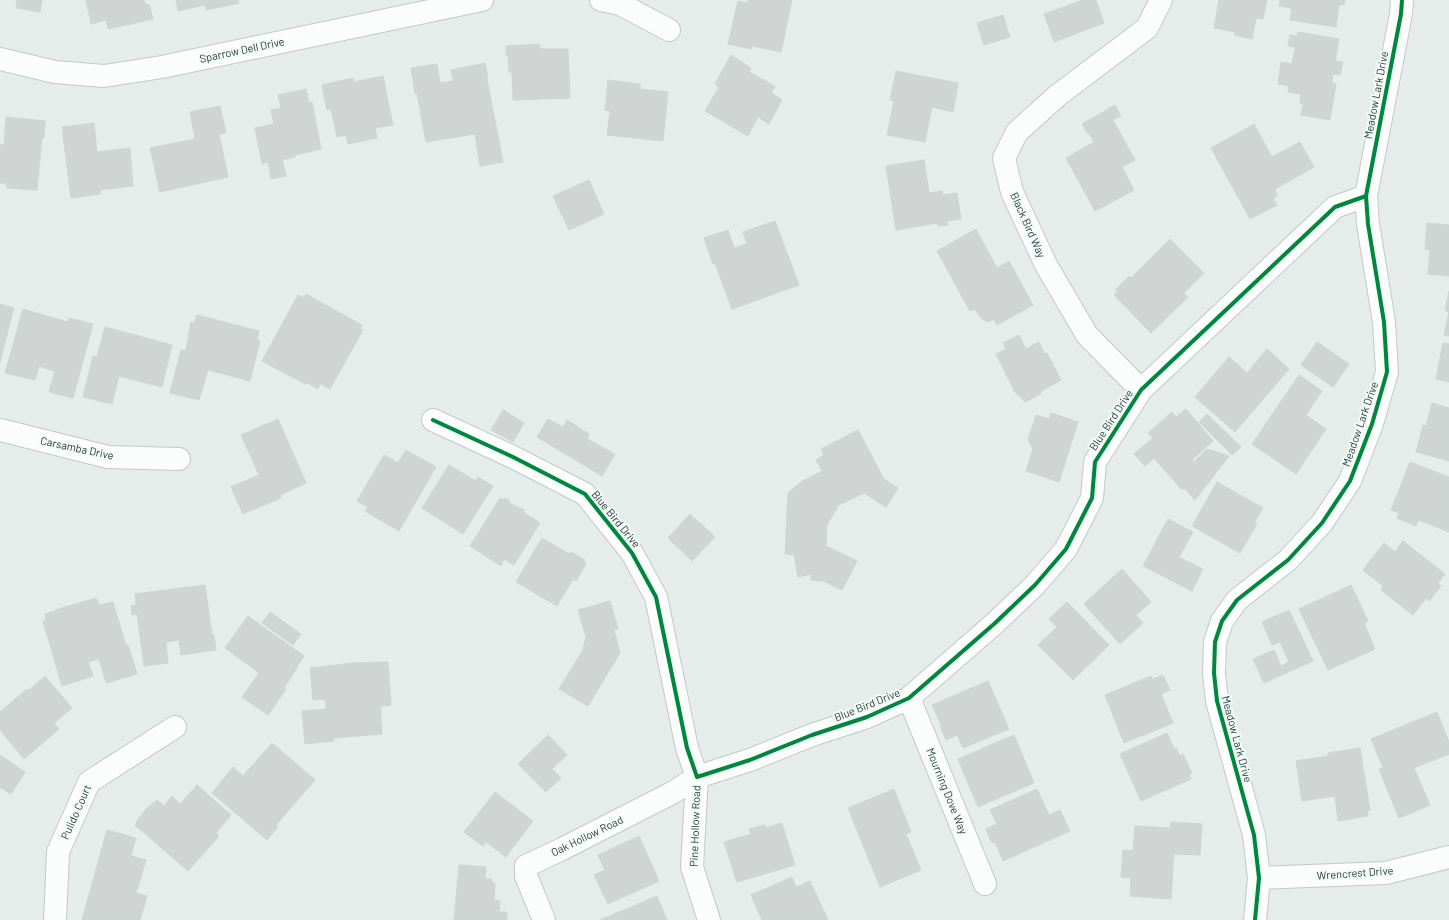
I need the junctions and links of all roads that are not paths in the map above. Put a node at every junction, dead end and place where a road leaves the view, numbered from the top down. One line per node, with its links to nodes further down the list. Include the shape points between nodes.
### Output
1 (482, 0): 6 (street, Sparrow Dell Drive, via 162,67 104,76 55,72)
2 (601, 0): 5 (street, via 620,4)
3 (1161, 0): 8 (street, Black Bird Way, via 1147,28 1056,96 1017,132 1004,158 1012,192 1046,265 1083,329)
4 (1402, 0): 7 (street, Meadow Lark Drive)
5 (669, 30)
6 (0, 59)
7 (1366, 196): 8 (street, Blue Bird Drive, via 1335,207); 16 (street, Meadow Lark Drive, via 1384,322 1387,372 1372,424 1350,481 1322,523 1288,560 1237,600 1222,621 1216,642 1214,673 1217,701 1254,835)
8 (1141, 390): 12 (street, Blue Bird Drive, via 1095,462 1092,498 1066,549 1035,585 994,624)
9 (432, 420): 14 (street, Blue Bird Drive, via 585,494 632,553 656,597 687,748)
10 (0, 430): 11 (street, Carsamba Drive, via 108,457)
11 (179, 459)
12 (909, 698): 14 (street, Blue Bird Drive, via 867,717); 17 (street, Mourning Dove Way)
13 (175, 727): 18 (street, Pulido Court, via 89,782 58,852)
14 (697, 777): 19 (street, Oak Hollow Road, via 672,793 526,866 526,876); 20 (street, Pine Hollow Road, via 692,867)
15 (1449, 857): 16 (street, Wrencrest Drive, via 1386,873)
16 (1259, 878): 21 (street, Meadow Lark Drive)
17 (985, 884)
18 (55, 920)
19 (544, 920)
20 (709, 920)
21 (1255, 920)

